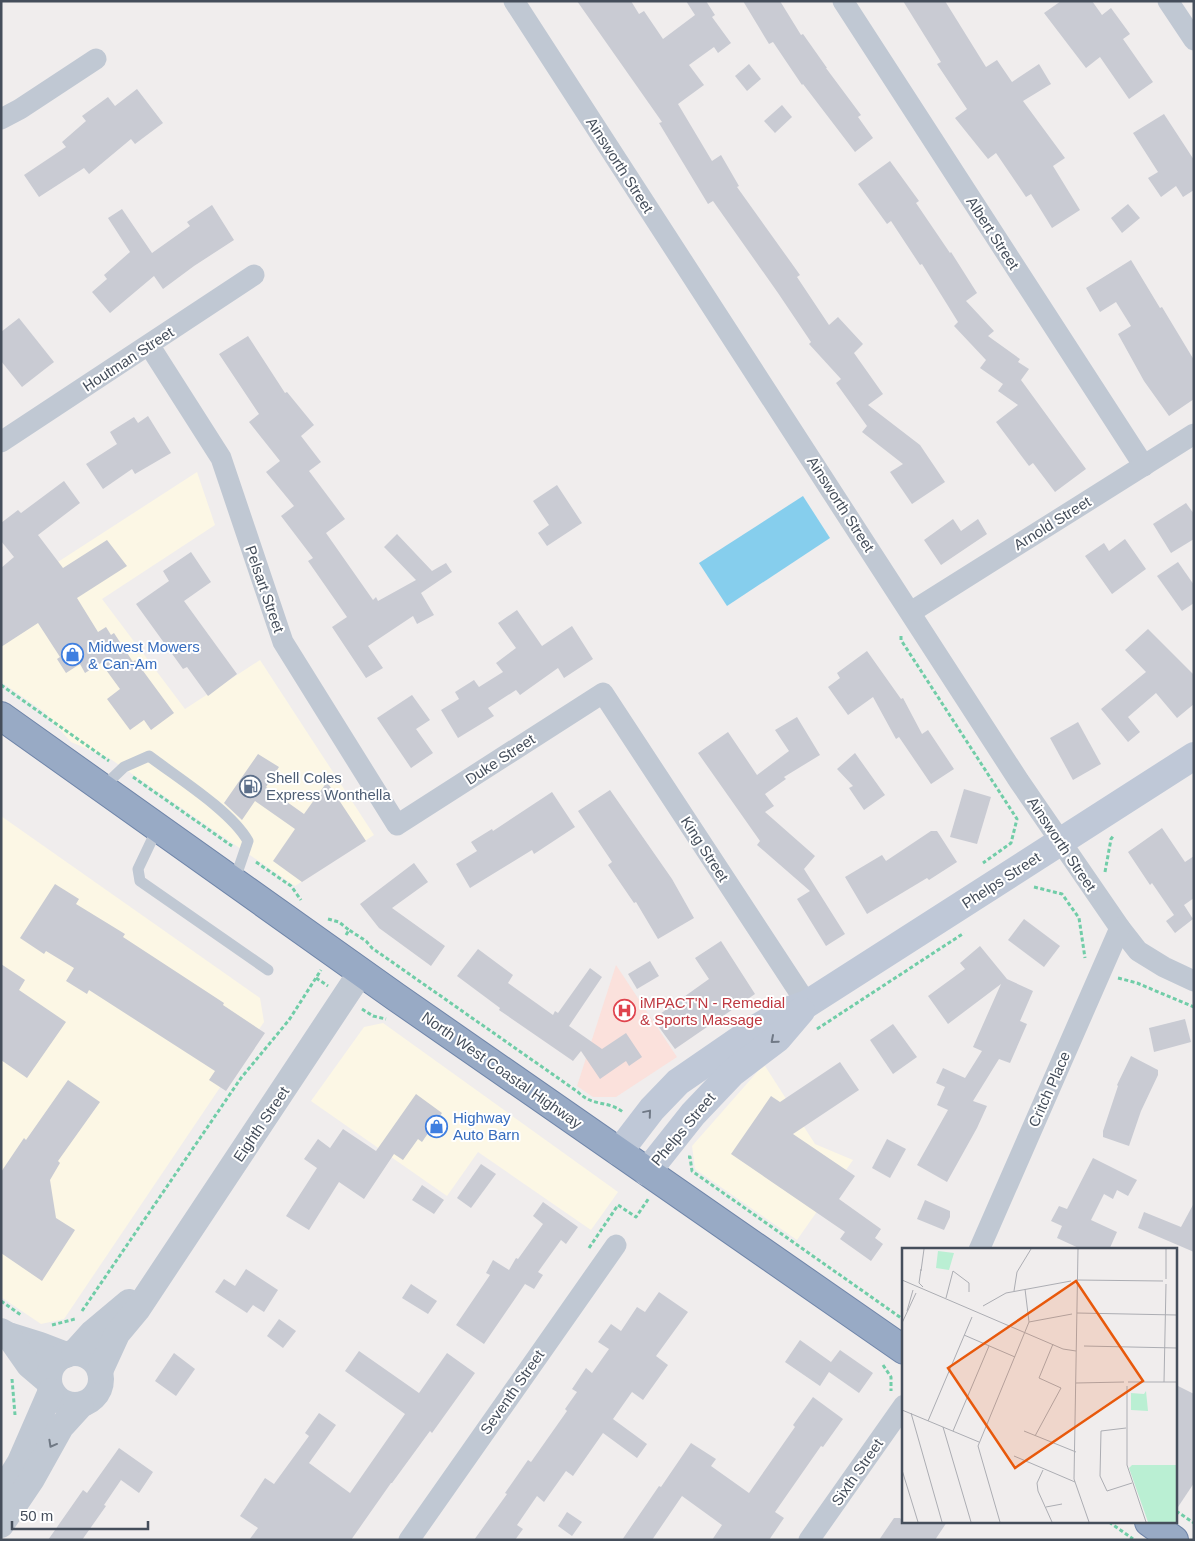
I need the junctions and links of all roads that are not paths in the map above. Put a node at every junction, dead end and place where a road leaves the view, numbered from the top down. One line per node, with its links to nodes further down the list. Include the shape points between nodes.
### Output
1 (514, 1): 12 (street, Ainsworth Street)
2 (843, 1): 11 (street, Albert Street)
3 (1168, 1): 4 (street)
4 (1194, 40)
5 (96, 59): 6 (street)
6 (1, 119)
7 (254, 276): 8 (street, Houtman Street)
8 (149, 345): 10 (street, Houtman Street); 18 (street, Pelsart Street, via 221,458 283,642)
9 (1194, 434): 11 (street, Arnold Street)
10 (1, 442)
11 (1144, 466): 12 (street, Arnold Street)
12 (910, 612): 20 (street, Ainsworth Street)
13 (603, 693): 18 (street, Duke Street); 26 (street, King Street)
14 (1, 716): 17 (highway, North West Coastal Highway)
15 (1, 722): 17 (highway, North West Coastal Highway)
16 (1194, 756): 20 (main road, Phelps Street)
17 (108, 776): 19 (highway, North West Coastal Highway); 21 (lane, via 149,756 204,797 242,830 248,841)
18 (397, 825)
19 (158, 827): 21 (highway, North West Coastal Highway); 23 (lane, via 138,868 140,881)
20 (1060, 842): 22 (street, Ainsworth Street); 26 (main road, Phelps Street)
21 (234, 882): 24 (highway, North West Coastal Highway)
22 (1120, 928): 25 (street, Ainsworth Street, via 1138,951); 30 (street, Critch Place)
23 (268, 970)
24 (361, 972): 27 (highway, North West Coastal Highway); 31 (street, Eighth Street)
25 (1194, 980)
26 (807, 1004): 27 (main road, Phelps Street, one-way to 26, via 678,1082 755,1029 782,1013); 28 (main road, Phelps Street, one-way to 28, via 778,1038 732,1073 693,1114)
27 (619, 1152): 28 (highway, North West Coastal Highway)
28 (647, 1172): 33 (highway, North West Coastal Highway)
29 (616, 1245): 42 (street, Seventh Street)
30 (980, 1248)
31 (159, 1275): 34 (street, Eighth Street); 35 (street, Eighth Street, via 117,1334)
32 (4, 1333): 34 (street); 36 (street)
33 (902, 1349)
34 (70, 1354): 35 (street, via 89,1357); 36 (street, via 54,1365)
35 (100, 1370): 37 (street, via 100,1388 90,1402)
36 (50, 1386): 37 (street, via 64,1403); 39 (street, via 20,1462)
37 (81, 1405): 41 (street, one-way to 41, via 61,1427)
38 (902, 1408): 43 (street, Sixth Street)
39 (1, 1493)
40 (1152, 1524): 44 (highway)
41 (1, 1525)
42 (408, 1540)
43 (809, 1540)
44 (1174, 1540)

